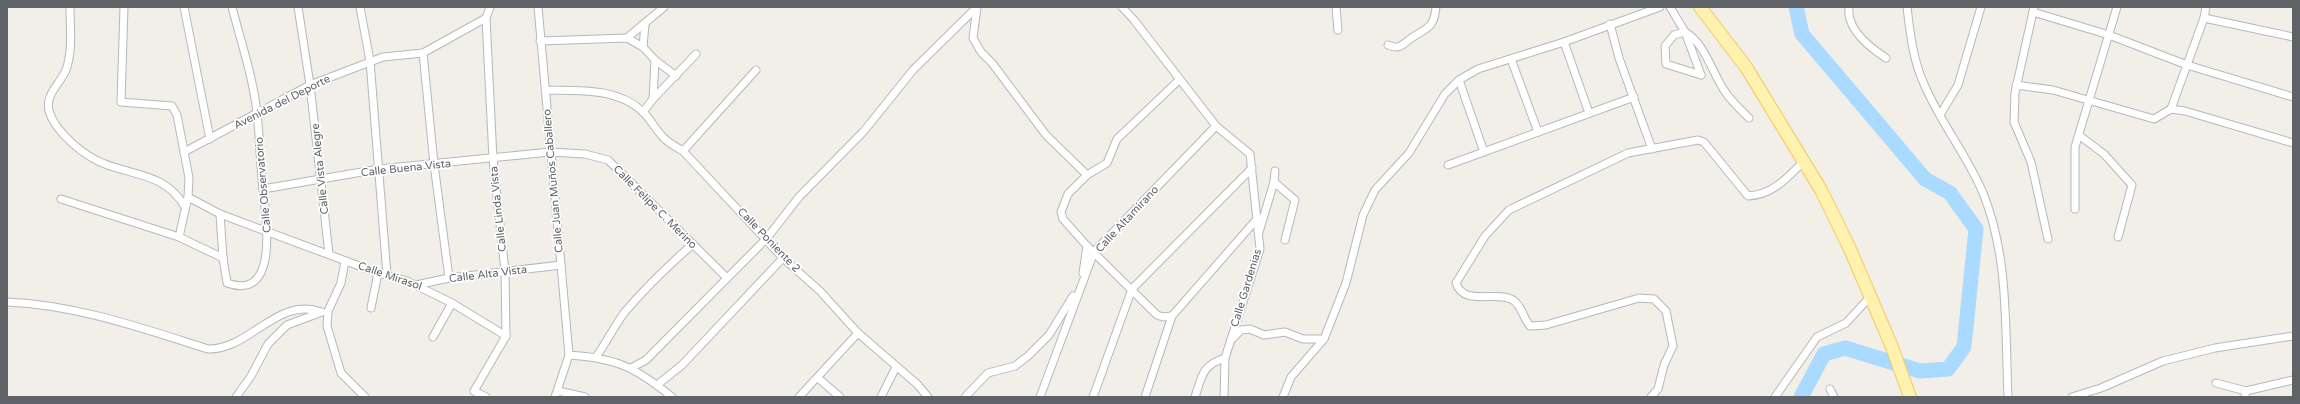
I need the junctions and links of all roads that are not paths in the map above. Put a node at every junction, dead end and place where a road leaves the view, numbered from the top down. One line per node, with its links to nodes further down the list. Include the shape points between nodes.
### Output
1 (70, 7): 83 (street, via 69,60 65,72 50,93 49,110 60,133 104,164 141,173 162,183 178,195)
2 (124, 7): 67 (street, via 120,102 172,106 177,115)
3 (184, 7): 63 (street)
4 (232, 7): 56 (street, Calle Observatorio)
5 (298, 7): 47 (street, Calle Vista Alegre)
6 (360, 7): 41 (street)
7 (490, 7): 23 (street)
8 (538, 7): 32 (street, Calle Juan Muños Caballero)
9 (664, 7): 25 (street)
10 (977, 7): 77 (street, via 973,38 981,52 1046,135); 91 (street, via 913,70 864,131 799,198)
11 (1122, 7): 45 (street)
12 (1336, 7): 27 (street)
13 (1436, 7): 34 (street, via 1435,18 1424,32 1402,46 1396,48)
14 (1660, 7): 26 (street)
15 (1670, 7): 28 (street)
16 (1700, 7): 71 (main road, via 1746,67)
17 (1848, 7): 38 (street, via 1848,16 1868,46)
18 (1907, 7): 58 (street, via 1913,49 1923,84)
19 (1981, 7): 58 (street, via 1958,86)
20 (2117, 7): 29 (street)
21 (2206, 7): 24 (street)
22 (2033, 10): 29 (street); 48 (street)
23 (486, 18): 36 (street); 70 (street, Calle Linda Vista)
24 (2204, 18): 30 (street); 42 (street)
25 (645, 24): 31 (street); 35 (street)
26 (1610, 24): 33 (street); 50 (street, via 1619,58)
27 (1338, 30)
28 (1685, 32): 28 (street, via 1696,60 1701,75 1666,64 1665,46 1674,35); 59 (street, via 1691,35 1708,59 1726,93)
29 (2109, 35): 42 (street); 53 (street)
30 (2293, 37)
31 (628, 38): 32 (street); 35 (street)
32 (540, 41): 49 (street, Calle Juan Muños Caballero)
33 (1564, 42): 39 (street); 57 (street)
34 (1388, 45)
35 (644, 47): 40 (street)
36 (423, 53): 41 (street, Avenida del Deporte, via 382,57); 72 (street)
37 (696, 54): 44 (street)
38 (1886, 58)
39 (1511, 59): 46 (street, via 1478,69); 61 (street)
40 (655, 60): 44 (street); 52 (street)
41 (370, 61): 47 (street, Avenida del Deporte); 75 (street)
42 (2187, 65): 51 (street); 54 (street)
43 (756, 70): 66 (street)
44 (676, 76): 52 (street)
45 (1179, 80): 60 (street); 77 (street, via 1117,140 1107,163)
46 (1458, 80): 69 (street); 121 (street, via 1445,94 1409,153 1375,190 1363,215 1346,283)
47 (310, 85): 56 (street, Avenida del Deporte); 78 (street, Calle Vista Alegre)
48 (2016, 85): 53 (street, via 2053,90); 92 (street, via 2014,122 2031,162)
49 (545, 90): 55 (street, Calle Poniente 2, via 617,95); 68 (street, Calle Juan Muños Caballero)
50 (1634, 97): 57 (street); 65 (street)
51 (2293, 97)
52 (654, 99): 55 (street)
53 (2089, 102): 54 (street, via 2154,119); 62 (street)
54 (2171, 109): 64 (street)
55 (643, 112): 66 (street, Calle Poniente 2, via 664,139)
56 (257, 113): 63 (street, Avenida del Deporte); 80 (street, Calle Observatorio)
57 (1589, 113): 61 (street)
58 (1940, 115): 155 (street, via 1983,193 1999,244 2004,287)
59 (1749, 118)
60 (1216, 126): 74 (street, Calle Gardenias, via 1250,154); 96 (street, Calle Altamirano)
61 (1538, 132): 69 (street)
62 (2080, 136): 84 (street, via 2075,148); 90 (street, via 2104,154 2132,185)
63 (210, 139): 67 (street, Avenida del Deporte)
64 (2293, 143)
65 (1652, 149): 71 (street, via 1689,140 1704,142 1748,196 1779,186); 151 (street, via 1628,153 1509,210 1485,236 1456,284 1465,296 1511,299 1519,305 1524,319 1530,326 1546,325 1639,298 1654,299 1666,311 1673,346 1664,365 1658,389)
66 (683, 151): 91 (street, Calle Poniente 2)
67 (184, 152): 81 (street, via 189,178)
68 (550, 152): 70 (street, Calle Buena Vista); 94 (street, Calle Felipe C. Merino, via 586,154 608,160); 101 (street, Calle Juan Muños Caballero)
69 (1484, 152): 73 (street)
70 (493, 159): 72 (street, Calle Buena Vista); 102 (street, Calle Linda Vista)
71 (1805, 160): 109 (main road, via 1850,249)
72 (434, 164): 75 (street, Calle Buena Vista); 105 (street)
73 (1448, 166)
74 (1252, 168): 86 (street, Calle Gardenias); 108 (street)
75 (378, 169): 78 (street, Calle Buena Vista); 104 (street)
76 (1275, 171): 79 (street)
77 (1087, 175): 95 (street, via 1068,194 1061,212 1063,219)
78 (321, 180): 80 (street, Calle Buena Vista); 97 (street, Calle Vista Alegre)
79 (1274, 182): 88 (street); 93 (street, via 1295,200)
80 (263, 189): 87 (street, Calle Observatorio)
81 (188, 197): 83 (street); 85 (street, Calle Mirasol)
82 (61, 199): 89 (street)
83 (185, 207): 89 (street)
84 (2075, 209)
85 (220, 214): 87 (street, Calle Mirasol); 98 (street)
86 (1256, 220): 88 (street, Calle Gardenias); 116 (street)
87 (268, 230): 97 (street, Calle Mirasol); 98 (street, Calle Observatorio, via 262,271 253,282 238,287 227,283)
88 (1258, 236): 122 (street, Calle Gardenias, via 1260,249)
89 (179, 237): 98 (street)
90 (2118, 237)
91 (767, 238): 99 (street, Calle Poniente 2); 106 (street)
92 (2048, 239)
93 (1285, 240)
94 (693, 244): 106 (street, Calle Felipe C. Merino); 124 (street, via 667,267 624,314)
95 (1087, 246): 96 (street); 144 (street, via 1084,271 1072,300 1049,335 1015,366 988,373)
96 (1094, 252): 108 (street); 145 (street, Calle Altamirano)
97 (329, 254): 100 (street, Calle Mirasol)
98 (223, 258)
99 (783, 258): 117 (street, Calle Poniente 2, via 820,291); 131 (street, via 682,365)
100 (345, 261): 103 (street, Calle Mirasol); 115 (street, via 341,283)
101 (561, 265): 102 (street, Calle Alta Vista); 123 (street, Calle Juan Muños Caballero)
102 (505, 271): 105 (street, Calle Alta Vista); 119 (street, Calle Linda Vista)
103 (378, 273): 104 (street, Calle Mirasol); 114 (street)
104 (387, 275): 107 (street, Calle Mirasol)
105 (449, 278): 107 (street, Calle Alta Vista)
106 (727, 278): 127 (street, via 646,360)
107 (416, 285): 112 (street, Calle Mirasol)
108 (1132, 289): 116 (street, via 1157,315); 146 (street)
109 (1870, 297): 152 (street, via 1846,323 1817,337); 154 (main road)
110 (7, 302): 111 (street)
111 (24, 303): 113 (street); 115 (street, via 99,315 208,349 220,350 267,322 294,310 311,308)
112 (452, 303): 118 (street); 119 (street, Calle Mirasol)
113 (7, 308)
114 (371, 308)
115 (325, 311): 135 (street, via 287,325 268,344 252,376); 136 (street, via 341,373)
116 (1172, 316): 147 (street)
117 (858, 333): 126 (street, Calle Poniente 2); 128 (street)
118 (433, 336)
119 (506, 336): 137 (street, via 474,391)
120 (2293, 336): 156 (street, via 2216,348 2163,361 2101,388)
121 (1324, 339): 122 (street, via 1303,339 1285,332 1264,335 1250,329 1241,330); 150 (street, via 1291,377)
122 (1229, 342): 125 (street, Calle Gardenias)
123 (569, 354): 124 (street); 133 (street)
124 (596, 357): 127 (street)
125 (1225, 358): 148 (street, via 1212,362 1203,372); 149 (street, Calle Gardenias)
126 (896, 367): 142 (street); 143 (street, Calle Poniente 2)
127 (631, 368): 131 (street)
128 (818, 378): 140 (street); 141 (street)
129 (2293, 380): 134 (street)
130 (2216, 383): 134 (street)
131 (658, 385): 139 (street)
132 (1830, 389): 153 (street)
133 (556, 394): 138 (street)
134 (2245, 394)
135 (236, 397)
136 (365, 397)
137 (486, 397)
138 (585, 397)
139 (672, 397)
140 (800, 397)
141 (840, 397)
142 (881, 397)
143 (928, 397)
144 (965, 397)
145 (1040, 397)
146 (1093, 397)
147 (1145, 397)
148 (1195, 397)
149 (1224, 397)
150 (1283, 397)
151 (1651, 397)
152 (1775, 397)
153 (1834, 397)
154 (1910, 397)
155 (2008, 397)
156 (2072, 397)

